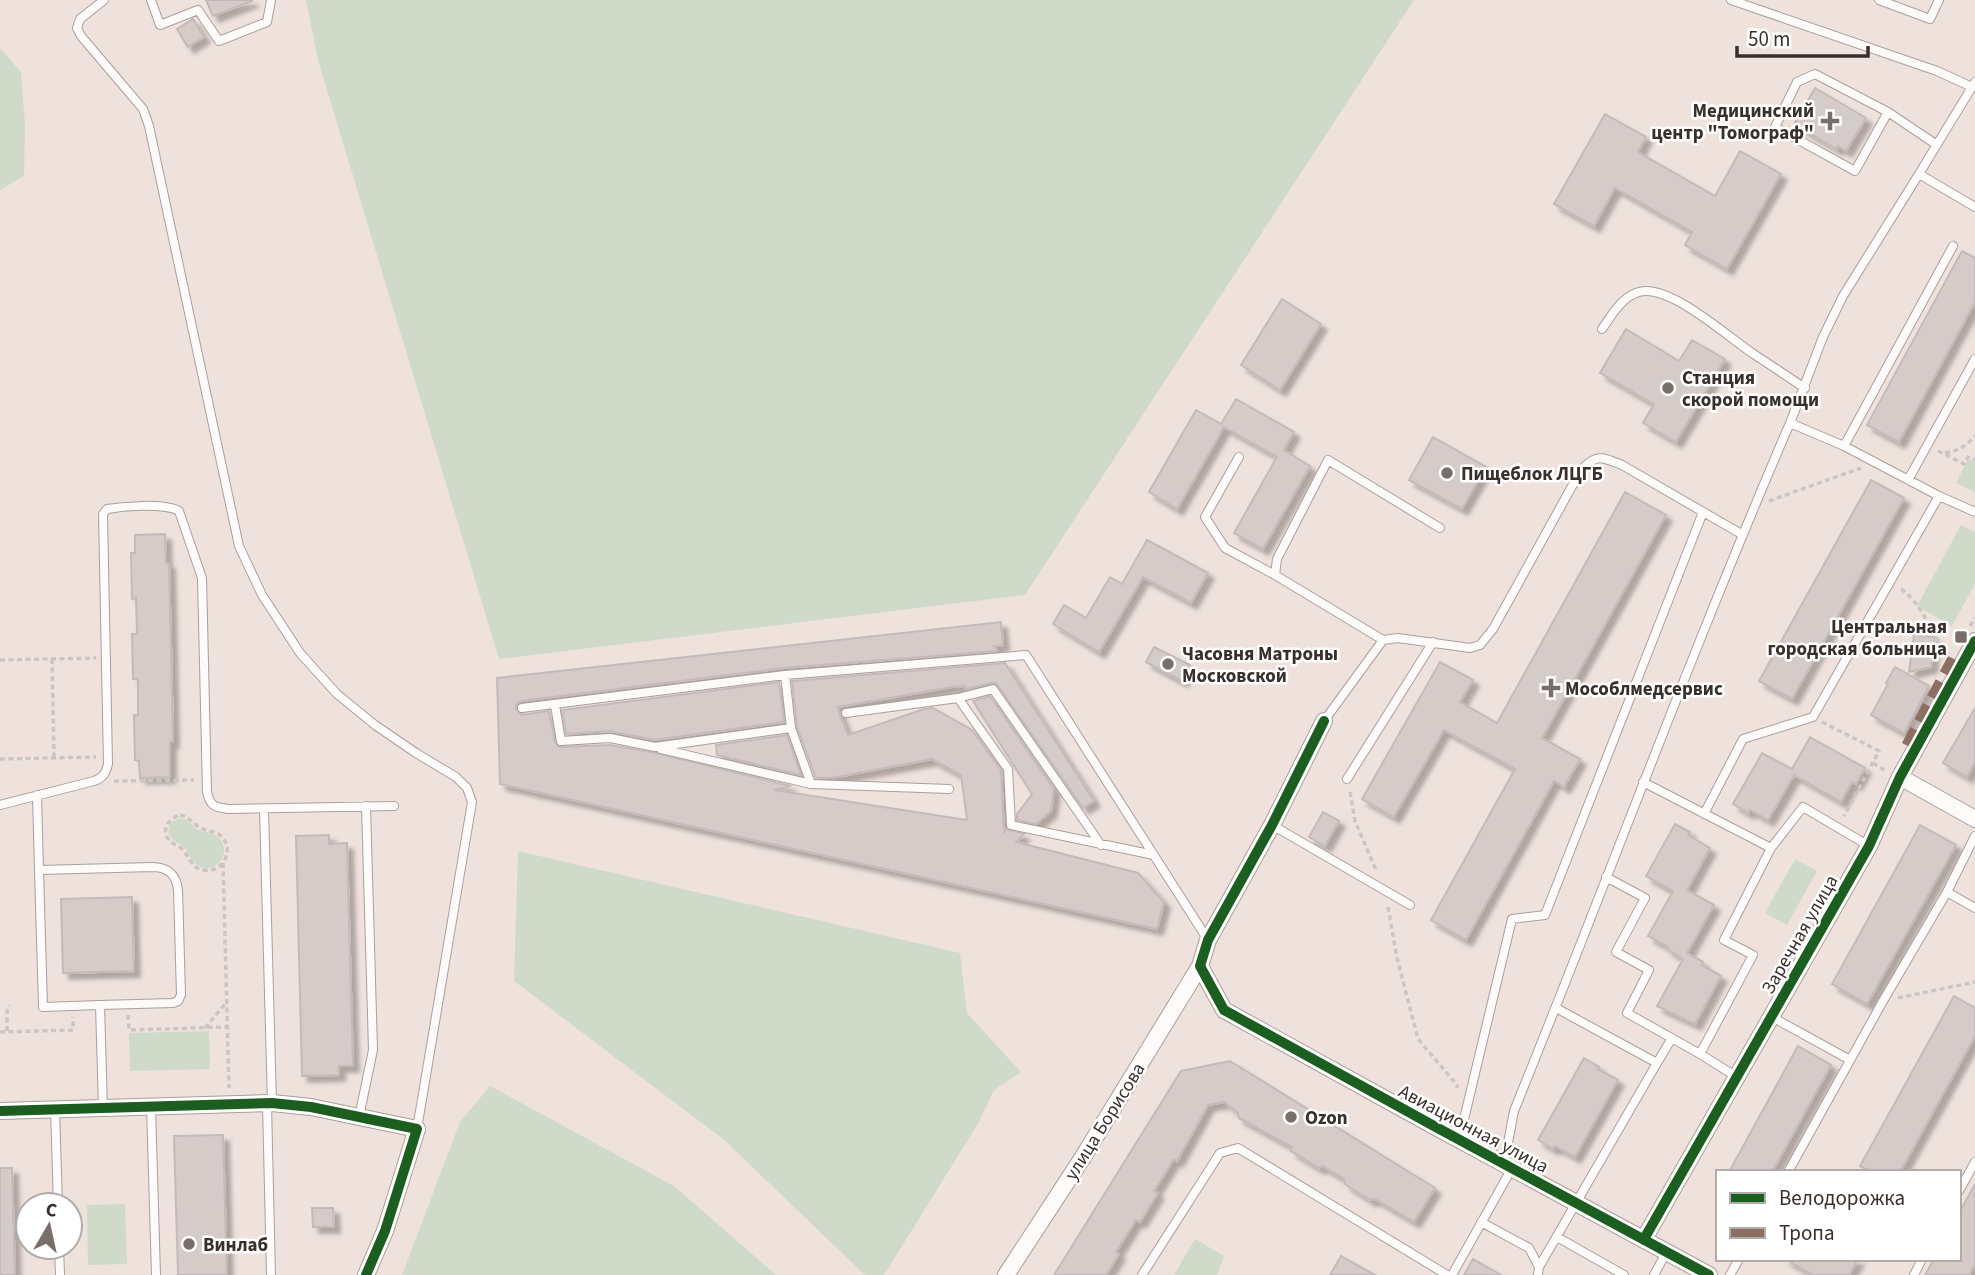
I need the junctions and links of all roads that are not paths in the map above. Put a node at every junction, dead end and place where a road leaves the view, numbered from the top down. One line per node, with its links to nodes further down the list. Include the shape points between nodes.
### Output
1 (104, 0): 76 (lane, via 80,19 77,28 143,109 149,126 239,547 262,595 300,653 337,694 375,725 456,777 467,788 471,802)
2 (151, 0): 3 (lane, via 160,25 198,10 219,41 267,22)
3 (271, 0)
4 (1731, 0): 7 (lane)
5 (1879, 0): 6 (lane, via 1930,19)
6 (1939, 0)
7 (1974, 84): 9 (lane)
8 (1888, 112): 8 (lane, via 1815,74 1797,82 1776,127 1855,171); 9 (lane)
9 (1937, 145): 10 (lane)
10 (1919, 174): 11 (lane); 15 (lane, via 1843,296)
11 (1975, 207)
12 (1953, 246): 17 (lane)
13 (1602, 329): 15 (lane, via 1631,295 1645,291 1664,295)
14 (1975, 359): 19 (lane)
15 (1805, 388): 16 (lane)
16 (1790, 424): 17 (lane); 24 (lane)
17 (1844, 446): 19 (lane)
18 (1238, 457): 25 (lane, via 1205,517 1225,548)
19 (1908, 480): 20 (lane)
20 (1940, 496): 22 (lane); 47 (lane, via 1813,718 1743,739)
21 (1703, 512): 24 (lane); 28 (lane, via 1622,465 1602,457 1588,462 1480,645 1470,648); 77 (lane, via 1545,915 1512,919)
22 (1975, 512)
23 (1440, 528): 25 (lane, via 1328,460 1278,559)
24 (1743, 535): 39 (lane)
25 (1275, 575): 26 (lane)
26 (1383, 640): 28 (lane); 34 (lane)
27 (1975, 641): 37 (street, Заречная улица)
28 (1433, 642): 38 (lane)
29 (785, 675): 31 (lane); 35 (lane); 54 (lane, via 1026,655)
30 (958, 698): 33 (lane); 51 (lane, via 993,689); 51 (lane, via 1009,769 1011,825)
31 (555, 705): 32 (lane); 36 (lane, via 561,741 610,738)
32 (522, 708)
33 (846, 713)
34 (1324, 722): 49 (street, улица Борисова)
35 (791, 728): 36 (lane); 40 (lane)
36 (655, 747): 40 (lane)
37 (1900, 777): 48 (street); 52 (street, Заречная улица)
38 (1347, 779)
39 (1643, 782): 47 (lane); 56 (lane)
40 (811, 784): 41 (lane)
41 (949, 789)
42 (37, 795): 43 (lane); 46 (lane, via 101,779 106,772 103,514 117,508 173,508 183,519 202,578 209,801 228,809); 55 (lane)
43 (0, 805)
44 (366, 806): 45 (lane); 46 (lane); 75 (lane, via 373,1050)
45 (394, 806)
46 (264, 808): 70 (lane)
47 (1704, 814): 53 (lane)
48 (1974, 815)
49 (1272, 825): 58 (lane); 60 (street, улица Борисова)
50 (1975, 836): 57 (lane)
51 (1101, 845): 54 (lane)
52 (1869, 846): 53 (lane, via 1803,807); 64 (street, Заречная улица)
53 (1771, 848): 66 (lane, via 1724,940 1753,955)
54 (1154, 855): 60 (lane)
55 (39, 870): 62 (lane, via 43,1007); 62 (lane, via 159,867 174,876 178,890 178,1001)
56 (1606, 877): 63 (lane); 65 (lane, via 1645,898 1616,953 1649,970 1627,1013)
57 (1947, 892): 59 (lane); 67 (lane)
58 (1410, 905)
59 (1975, 908)
60 (1208, 940): 61 (street, улица Борисова)
61 (1200, 966): 77 (street, Авиационная улица, via 1224,1010); 92 (street, улица Борисова)
62 (100, 1005): 72 (lane)
63 (1556, 1008): 68 (lane); 79 (lane, via 1514,1111)
64 (1772, 1017): 67 (lane); 69 (street, Заречная улица)
65 (1672, 1038): 66 (lane); 68 (lane)
66 (1700, 1054): 69 (lane)
67 (1850, 1060): 80 (lane)
68 (1657, 1063): 83 (lane)
69 (1738, 1077): 86 (street, Заречная улица)
70 (269, 1104): 71 (street); 75 (street); 90 (lane)
71 (151, 1107): 72 (street); 89 (lane)
72 (103, 1108): 73 (street)
73 (55, 1109): 74 (street); 82 (lane)
74 (0, 1111)
75 (359, 1117): 76 (street)
76 (417, 1129): 91 (street)
77 (1459, 1140): 79 (street, Авиационная улица)
78 (1975, 1162): 81 (lane)
79 (1508, 1166): 83 (street, Авиационная улица); 84 (lane)
80 (1789, 1170)
81 (1961, 1187)
82 (58, 1191)
83 (1577, 1203): 85 (lane); 86 (street, Авиационная улица)
84 (1482, 1222): 88 (lane, via 1529,1248); 94 (lane)
85 (1557, 1237): 88 (lane); 95 (lane)
86 (1644, 1239): 87 (street, Авиационная улица)
87 (1667, 1251): 96 (lane); 97 (street, Авиационная улица)
88 (1538, 1271)
89 (156, 1275)
90 (271, 1275)
91 (366, 1275)
92 (1006, 1275)
93 (1142, 1275): 94 (lane, via 1220,1153 1238,1148)
94 (1449, 1275)
95 (1624, 1275)
96 (1654, 1275)
97 (1709, 1275)

